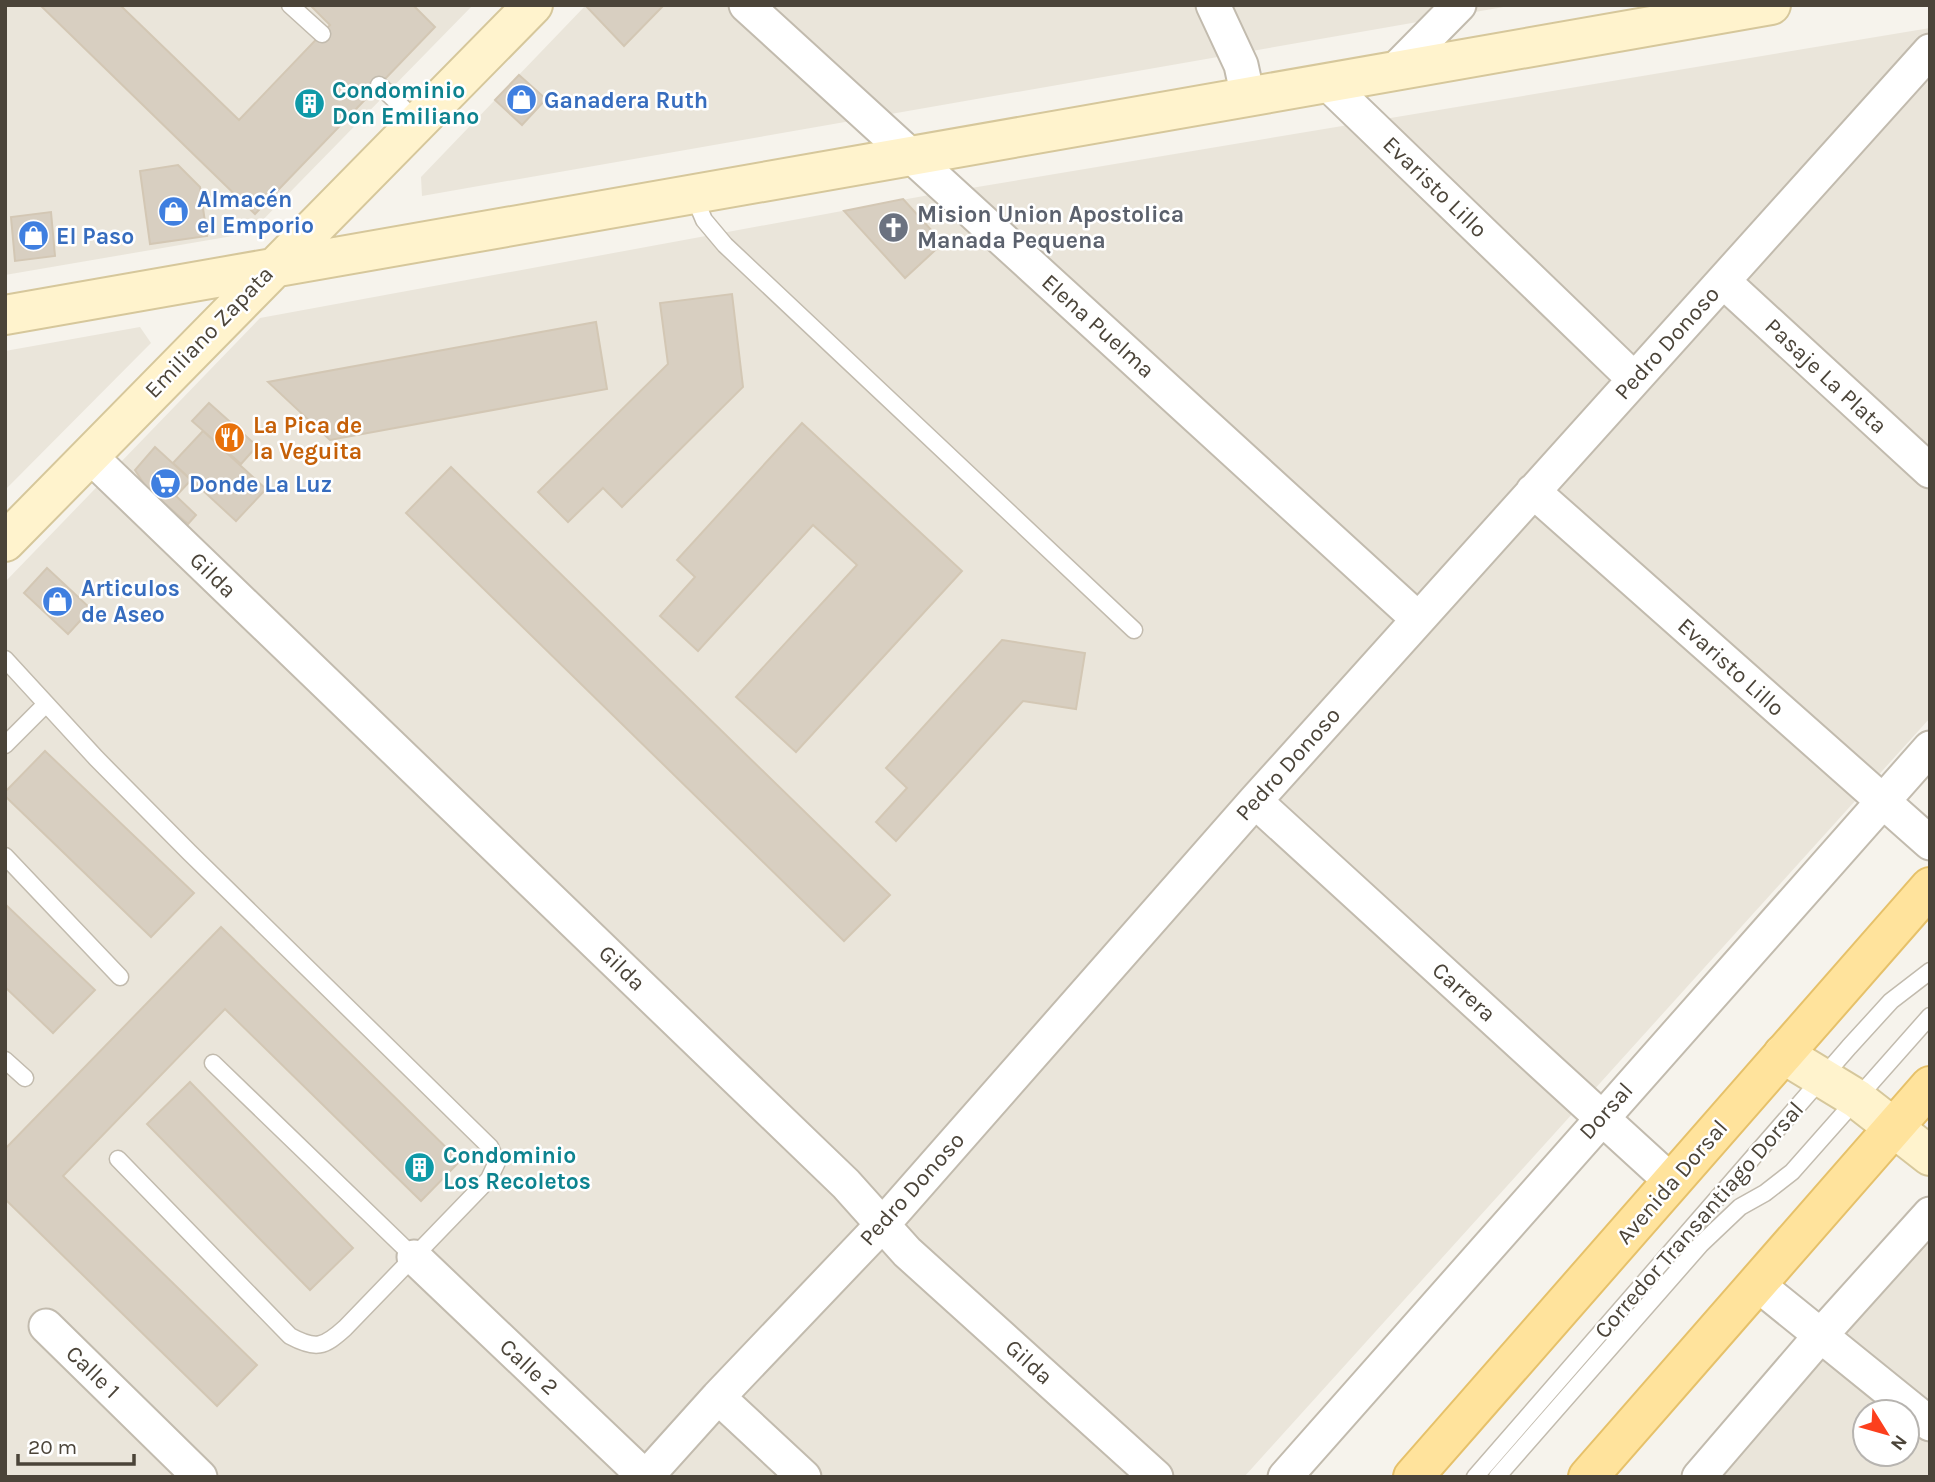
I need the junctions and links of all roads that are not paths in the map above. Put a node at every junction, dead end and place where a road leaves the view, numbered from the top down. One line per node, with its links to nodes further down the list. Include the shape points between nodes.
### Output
1 (290, 5): 7 (lane)
2 (533, 5): 13 (main road, Emiliano Zapata)
3 (746, 5): 14 (street, Elena Puelma)
4 (1213, 5): 12 (street, via 1241,65)
5 (1459, 5): 9 (street)
6 (1771, 5): 9 (main road)
7 (322, 34)
8 (1930, 51): 17 (street, Pedro Donoso)
9 (1393, 72): 10 (main road)
10 (1327, 83): 12 (main road); 19 (street, Evaristo Lillo)
11 (379, 85): 13 (lane)
12 (1248, 97): 14 (main road)
13 (418, 122): 16 (main road, Emiliano Zapata)
14 (912, 156): 15 (main road); 24 (street, Elena Puelma)
15 (693, 194): 16 (main road); 25 (lane, via 704,220 725,244)
16 (273, 267): 18 (main road); 20 (main road, Emiliano Zapata)
17 (1723, 281): 19 (street, Pedro Donoso); 21 (street, Pasaje La Plata)
18 (5, 315)
19 (1634, 379): 22 (street, Pedro Donoso)
20 (89, 456): 23 (main road, Emiliano Zapata); 51 (street, Gilda)
21 (1930, 471)
22 (1533, 491): 24 (street, Pedro Donoso); 31 (street, Evaristo Lillo)
23 (5, 541)
24 (1418, 619): 30 (street, Pedro Donoso)
25 (1134, 630)
26 (5, 659): 27 (lane)
27 (45, 705): 28 (lane); 52 (lane, via 490,1147 497,1162 489,1179)
28 (5, 745)
29 (1930, 748): 31 (street, Dorsal)
30 (1255, 801): 45 (street, Carrera); 51 (street, Pedro Donoso)
31 (1882, 801): 32 (street, Evaristo Lillo); 45 (street, Dorsal)
32 (1930, 843)
33 (5, 856): 36 (lane)
34 (1930, 887): 38 (main road, Avenida Dorsal)
35 (1930, 971): 42 (lane, Corredor Transantiago Dorsal, via 1891,1002)
36 (120, 977)
37 (1930, 1016): 44 (lane, Corredor Transantiago Dorsal)
38 (1783, 1054): 42 (main road); 49 (main road, Avenida Dorsal)
39 (5, 1060): 41 (lane)
40 (214, 1063): 52 (lane)
41 (25, 1078)
42 (1823, 1079): 44 (main road); 64 (lane, Corredor Transantiago Dorsal)
43 (1930, 1086): 46 (main road)
44 (1857, 1099): 46 (main road); 65 (lane, Corredor Transantiago Dorsal, via 1792,1172 1740,1206 1701,1244)
45 (1601, 1118): 49 (street, Carrera); 62 (street, Dorsal)
46 (1894, 1126): 47 (main road); 53 (main road)
47 (1930, 1156)
48 (118, 1159): 52 (lane, via 290,1336 304,1343 328,1343)
49 (1672, 1183): 63 (main road, Avenida Dorsal)
50 (1930, 1214): 55 (street)
51 (883, 1224): 56 (street, Pedro Donoso); 61 (street, Gilda, via 907,1252)
52 (414, 1257): 59 (street, Calle 2)
53 (1757, 1284): 55 (street); 66 (main road)
54 (46, 1326): 58 (street, Calle 1)
55 (1821, 1335): 57 (street); 67 (street)
56 (718, 1397): 59 (street, Pedro Donoso); 60 (street)
57 (1930, 1424)
58 (200, 1477)
59 (645, 1477)
60 (804, 1477)
61 (1156, 1477)
62 (1285, 1477)
63 (1413, 1477)
64 (1475, 1477)
65 (1497, 1477)
66 (1588, 1477)
67 (1699, 1477)

